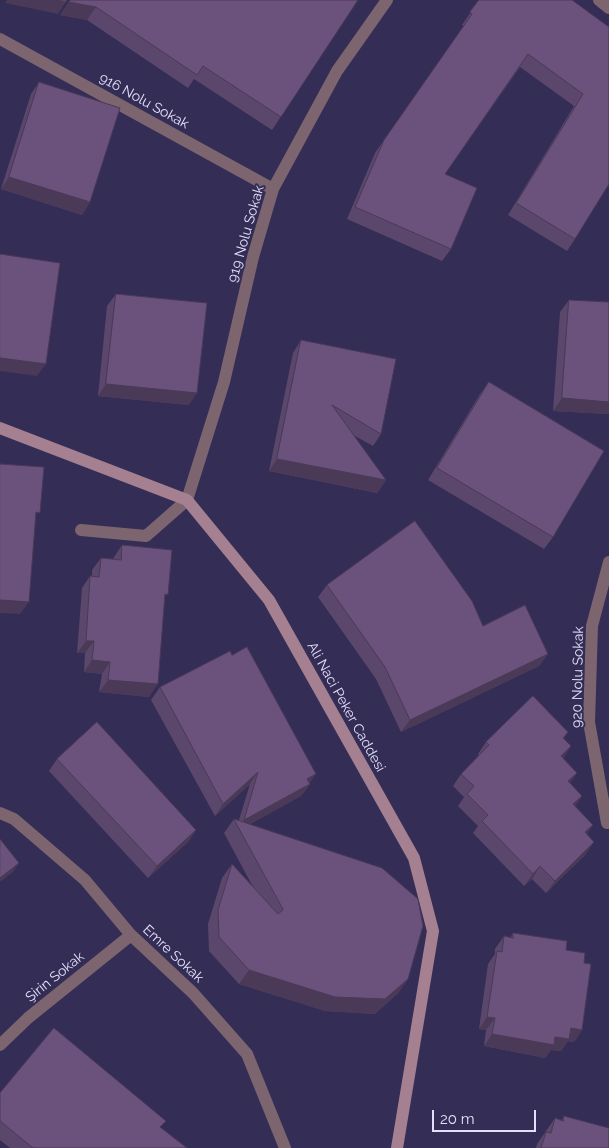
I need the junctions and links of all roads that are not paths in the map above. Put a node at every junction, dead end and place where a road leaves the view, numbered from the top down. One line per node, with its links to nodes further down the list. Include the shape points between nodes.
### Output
1 (387, 0): 5 (street, 919 Nolu Sokak, via 337,71)
2 (599, 0): 3 (street)
3 (609, 8)
4 (0, 39): 5 (street, 916 Nolu Sokak)
5 (274, 189): 7 (street, 919 Nolu Sokak, via 253,257 224,382)
6 (0, 428): 7 (street, Ali Naci Peker Caddesi)
7 (187, 500): 8 (street, via 146,536); 15 (street, Ali Naci Peker Caddesi, via 269,600 414,858 433,931)
8 (81, 530)
9 (609, 562): 11 (street, 920 Nolu Sokak, via 592,626 589,722)
10 (0, 813): 12 (street, Emre Sokak, via 14,820 86,880)
11 (607, 823)
12 (131, 935): 13 (street, Şirin Sokak, via 28,1018); 14 (street, Emre Sokak, via 193,993 247,1054)
13 (0, 1045)
14 (285, 1148)
15 (397, 1148)

